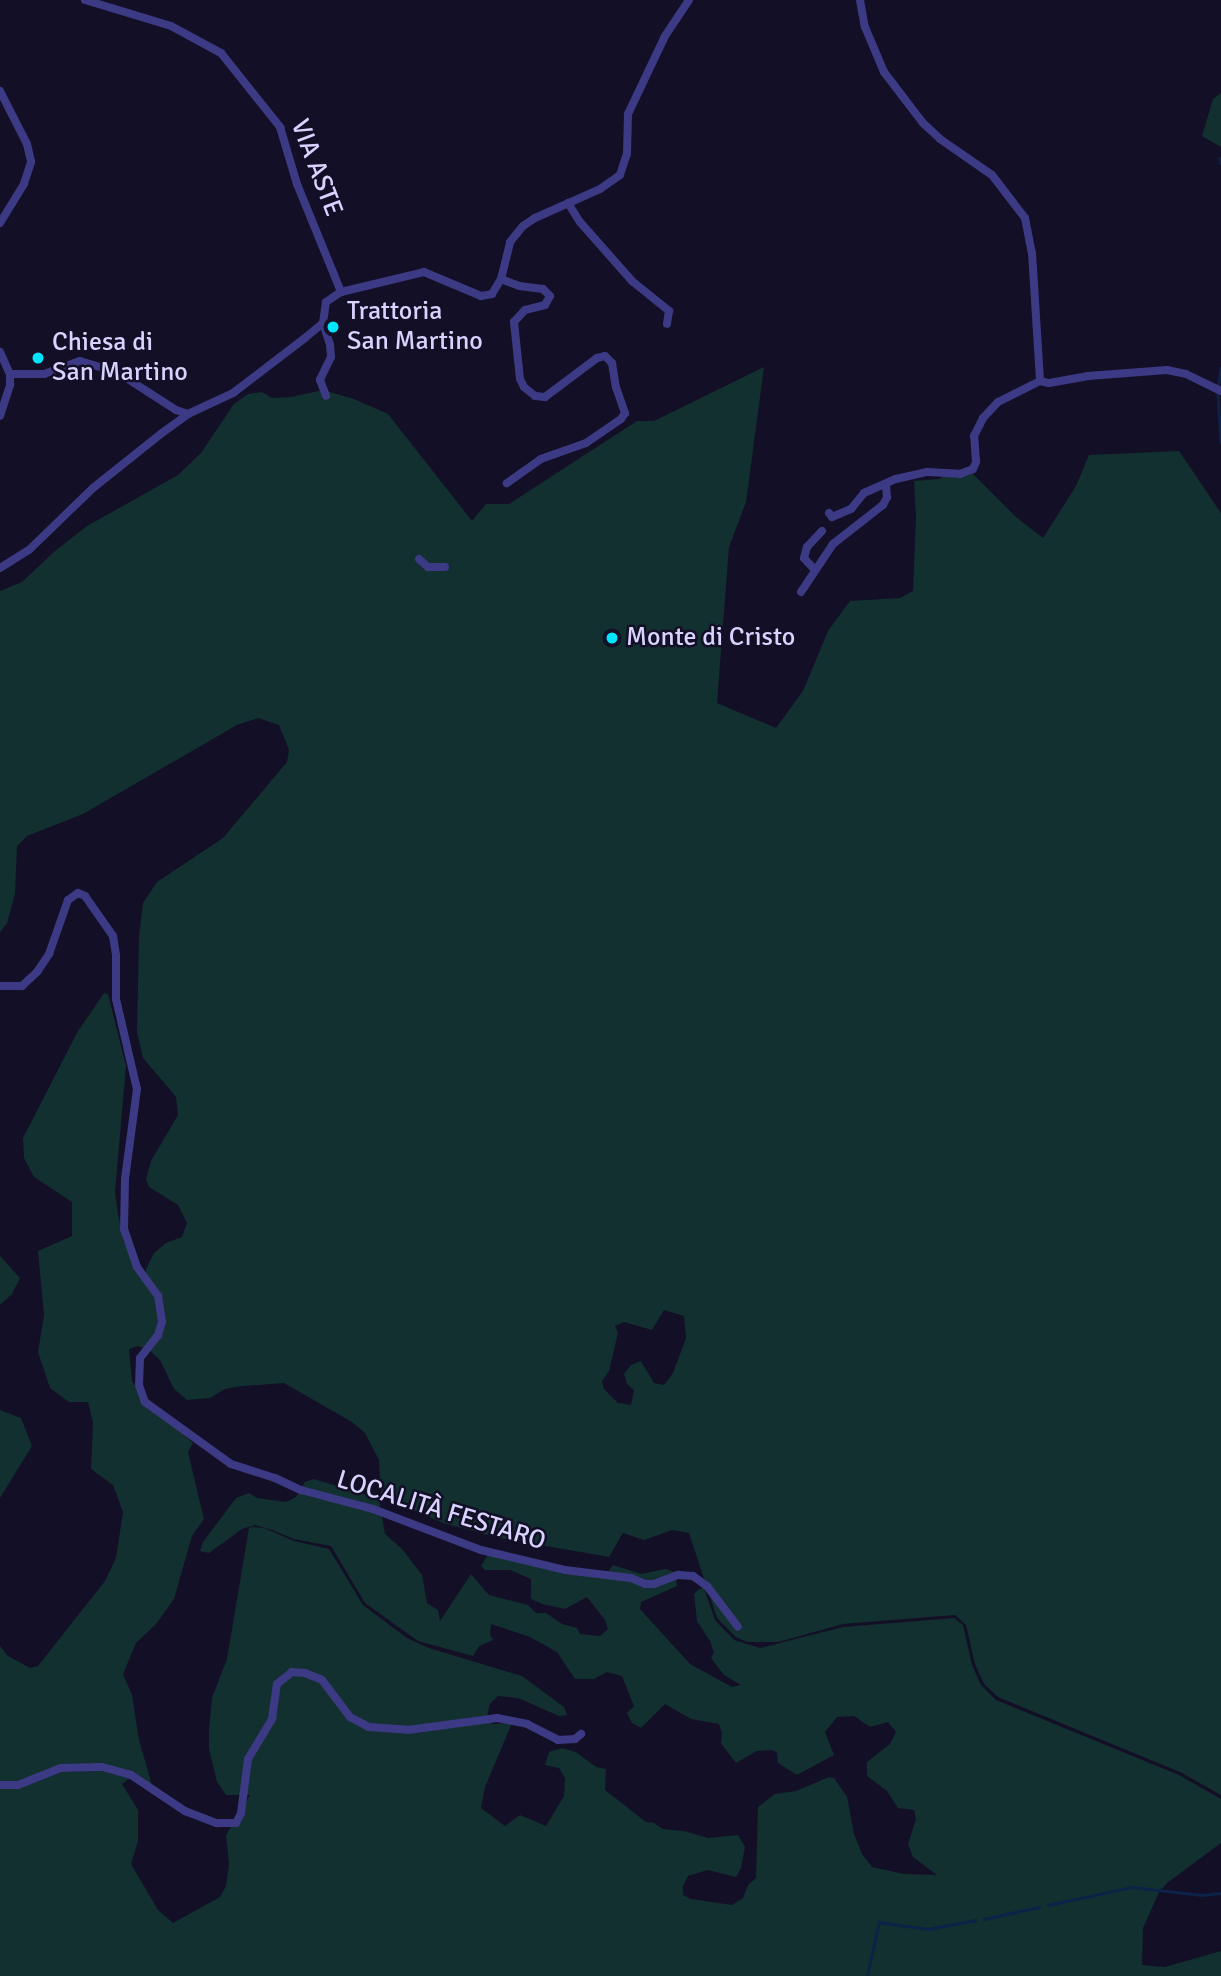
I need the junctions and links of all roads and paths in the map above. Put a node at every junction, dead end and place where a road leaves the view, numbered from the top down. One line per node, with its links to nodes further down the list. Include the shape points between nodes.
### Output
1 (85, 0): 8 (street, VIA ASTE, via 171,26 221,53 281,127 297,184)
2 (689, 0): 5 (street, via 665,36 628,114 627,154 620,175 600,190)
3 (860, 0): 13 (street, via 865,27 884,72 923,123 992,175 1025,218 1032,253)
4 (0, 91): 6 (street, via 27,144 31,162 24,184)
5 (568, 203): 7 (street, via 523,226 510,242); 10 (street, via 632,281 669,312)
6 (0, 223)
7 (501, 279): 8 (street, via 487,296 424,272); 18 (street, via 543,289 550,296 545,305 525,310 514,322 524,387 545,397 605,356 612,363 625,413 586,443 541,459)
8 (341, 292): 9 (street, via 326,302)
9 (323, 323): 15 (street, via 331,357 320,380); 16 (street, via 233,393)
10 (667, 324)
11 (0, 352): 12 (street)
12 (10, 374): 16 (street, via 44,374 80,361 117,372); 17 (street)
13 (1040, 381): 14 (street, via 1167,370); 19 (street, via 998,402 983,418 974,436 973,469 960,474 922,472)
14 (1218, 390)
15 (326, 396)
16 (188, 414): 24 (street, via 93,488 29,550)
17 (0, 416)
18 (507, 483)
19 (886, 485): 20 (street, via 864,493 851,509 832,517); 25 (street, via 883,505 843,535)
20 (829, 513)
21 (822, 531): 25 (street, via 807,547 804,558)
22 (419, 559): 23 (street, via 428,567)
23 (445, 567)
24 (0, 568)
25 (816, 570): 26 (street)
26 (801, 592)
27 (0, 986): 28 (street, LOCALITÀ FESTARO, via 22,986 37,972 49,954 68,900 83,894 113,936 116,999 136,1089 124,1229 137,1267 158,1296 162,1322 141,1358 141,1397 231,1464 505,1557 645,1584 693,1576 708,1586)
28 (738, 1627)
29 (581, 1734): 30 (street, via 558,1740 527,1724 497,1718 408,1730 369,1727 350,1717 322,1680 292,1672 277,1684 272,1719 248,1759 236,1823 216,1823 185,1811 131,1775 102,1767 61,1768 18,1785)
30 (0, 1785)

